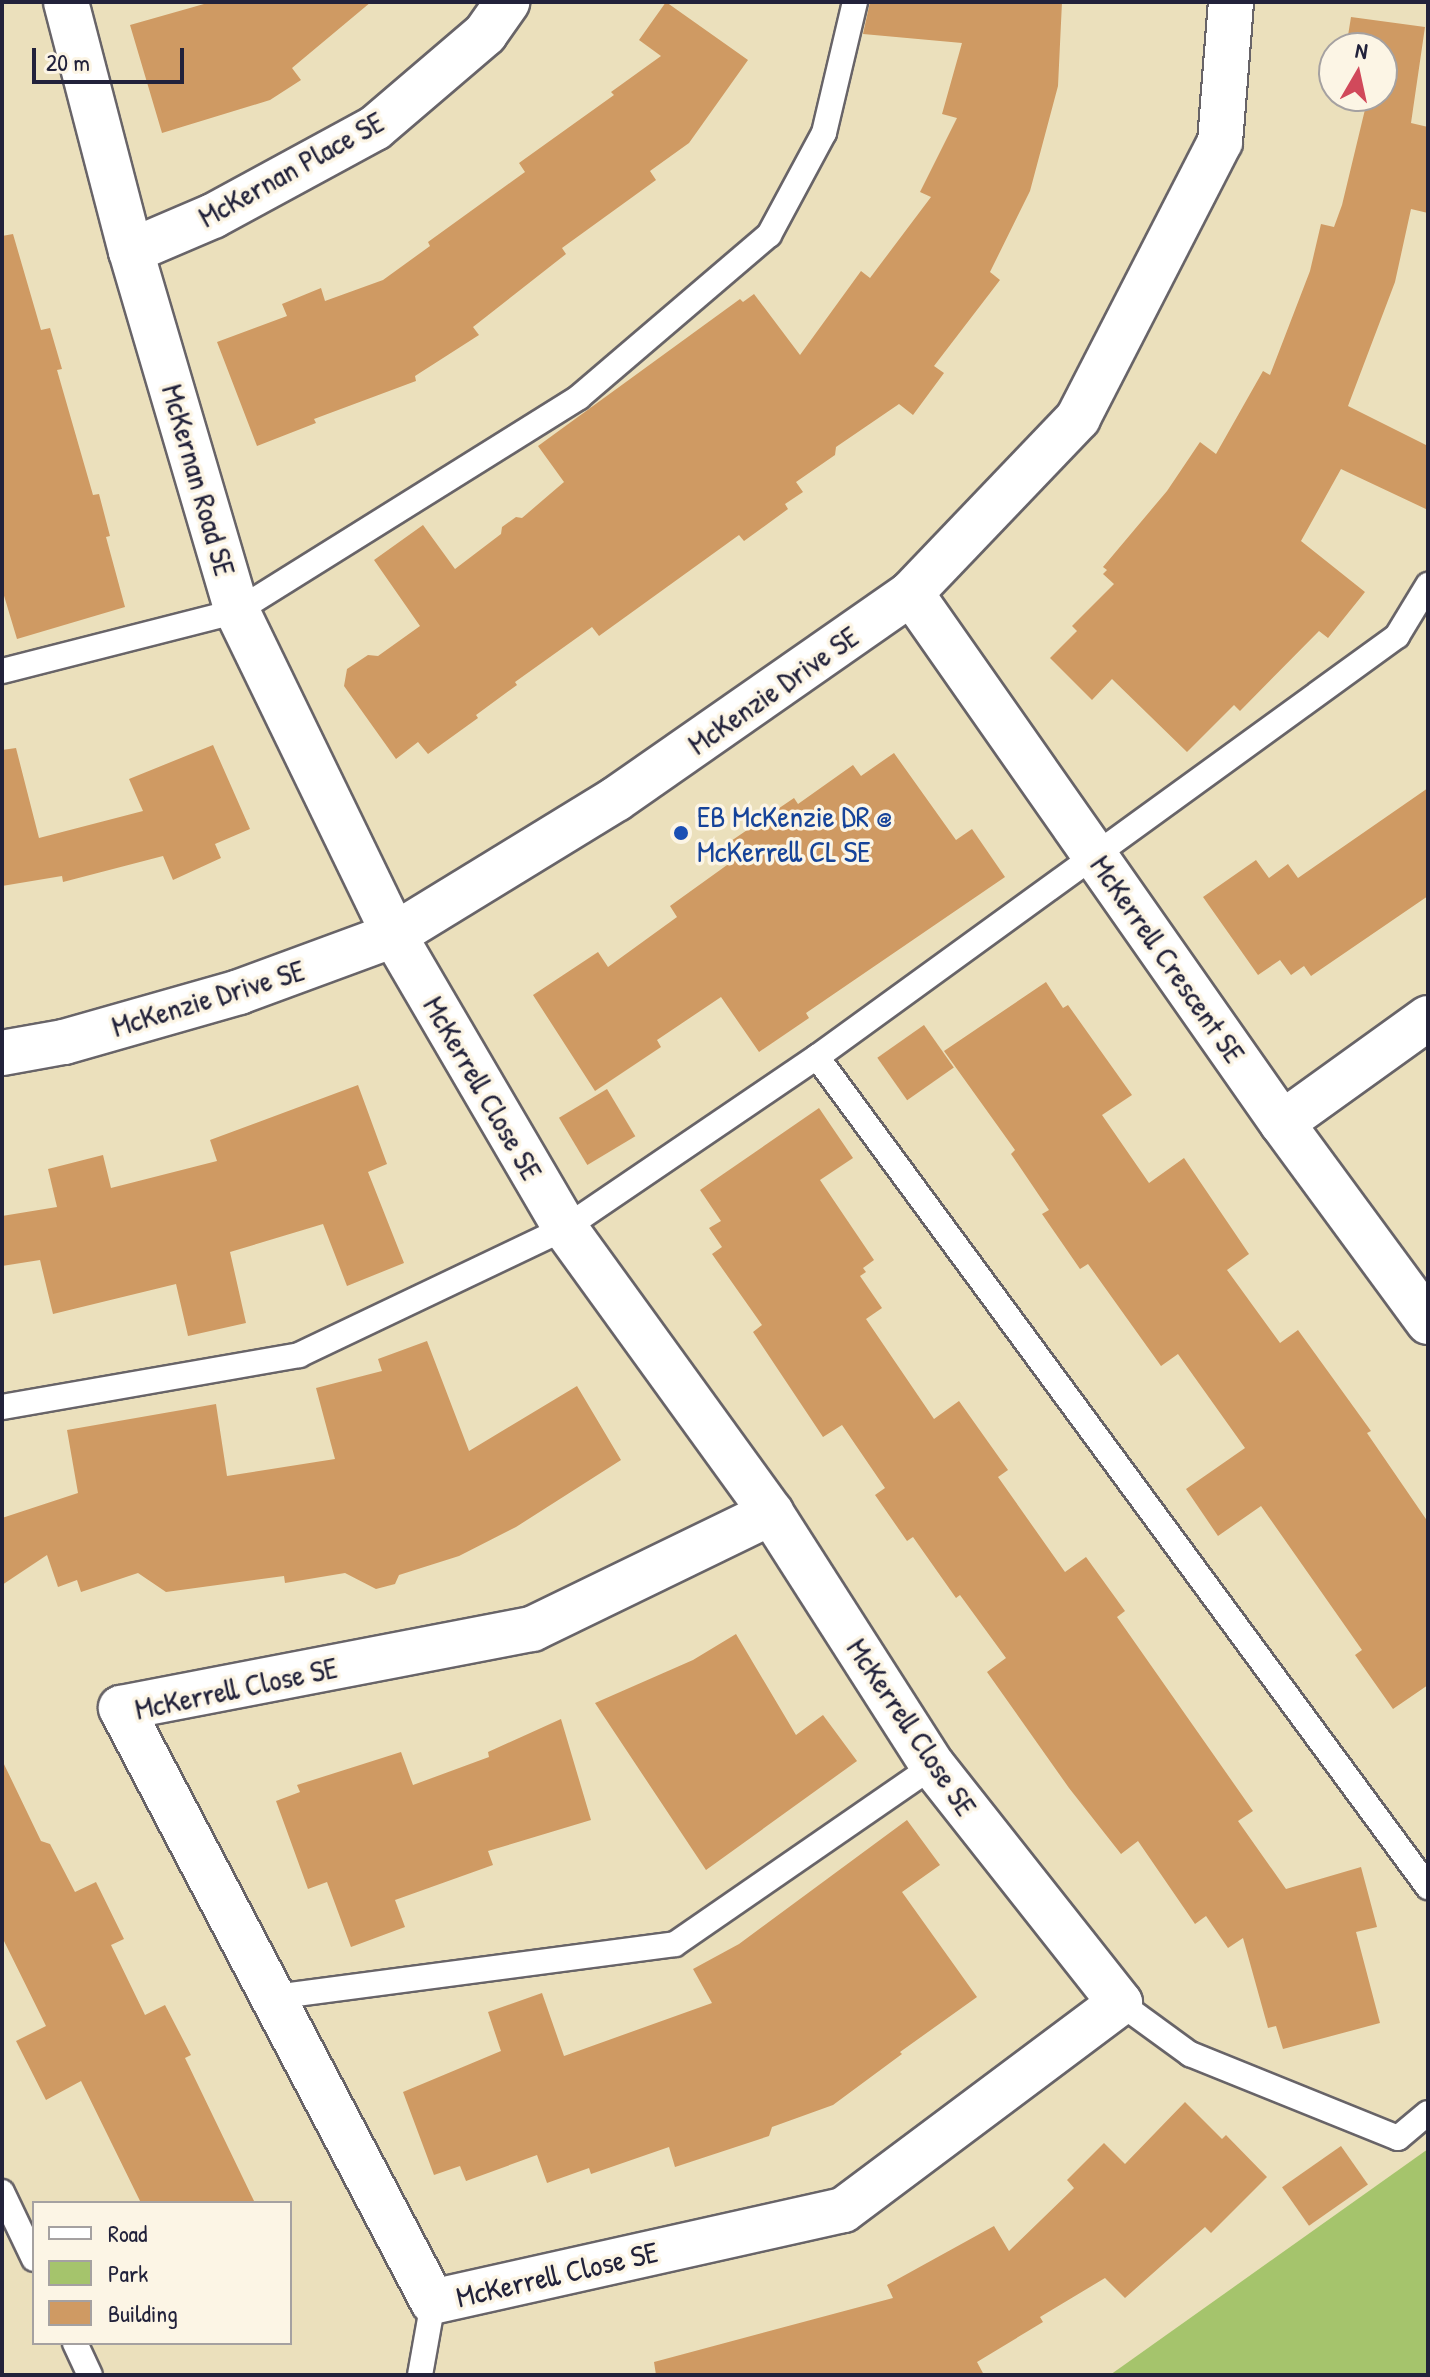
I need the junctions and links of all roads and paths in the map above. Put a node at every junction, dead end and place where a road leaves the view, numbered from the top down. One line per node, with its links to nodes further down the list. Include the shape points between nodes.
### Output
1 (66, 2): 5 (street, McKernan Road SE)
2 (507, 2): 5 (street, McKernan Place SE, via 485,34 375,128 213,216)
3 (855, 2): 8 (lane, via 824,133 769,235 579,397)
4 (1231, 2): 7 (street, McKenzie Drive SE, via 1220,142 1078,418)
5 (131, 251): 8 (street, McKernan Road SE)
6 (1428, 585): 10 (lane, via 1397,636)
7 (911, 593): 10 (street, McKerrell Crescent SE); 11 (street, McKenzie Drive SE, via 616,799)
8 (237, 611): 9 (lane); 11 (street, McKernan Road SE)
9 (2, 671)
10 (1094, 853): 14 (lane); 15 (street, McKerrell Crescent SE)
11 (394, 935): 13 (street, McKenzie Drive SE, via 239,992 64,1042); 16 (street, McKerrell Close SE)
12 (1428, 1018): 15 (street)
13 (2, 1053)
14 (817, 1057): 16 (lane); 21 (lane)
15 (1282, 1123): 17 (street, McKerrell Crescent SE)
16 (565, 1228): 18 (lane, via 299,1355); 19 (street, McKerrell Close SE)
17 (1428, 1322)
18 (2, 1407)
19 (771, 1513): 20 (street, McKerrell Close SE); 22 (street, McKerrell Close SE, via 532,1629 121,1708)
20 (933, 1766): 22 (lane, via 675,1944); 23 (street, McKerrell Close SE)
21 (1428, 1887)
22 (274, 1997): 27 (street, McKerrell Close SE)
23 (1120, 2003): 24 (lane, via 1190,2054 1398,2138); 27 (street, McKerrell Close SE, via 843,2210)
24 (1428, 2113)
25 (2, 2192): 26 (lane)
26 (32, 2255)
27 (433, 2302): 30 (lane)
28 (76, 2345): 29 (lane)
29 (90, 2375)
30 (420, 2375)

